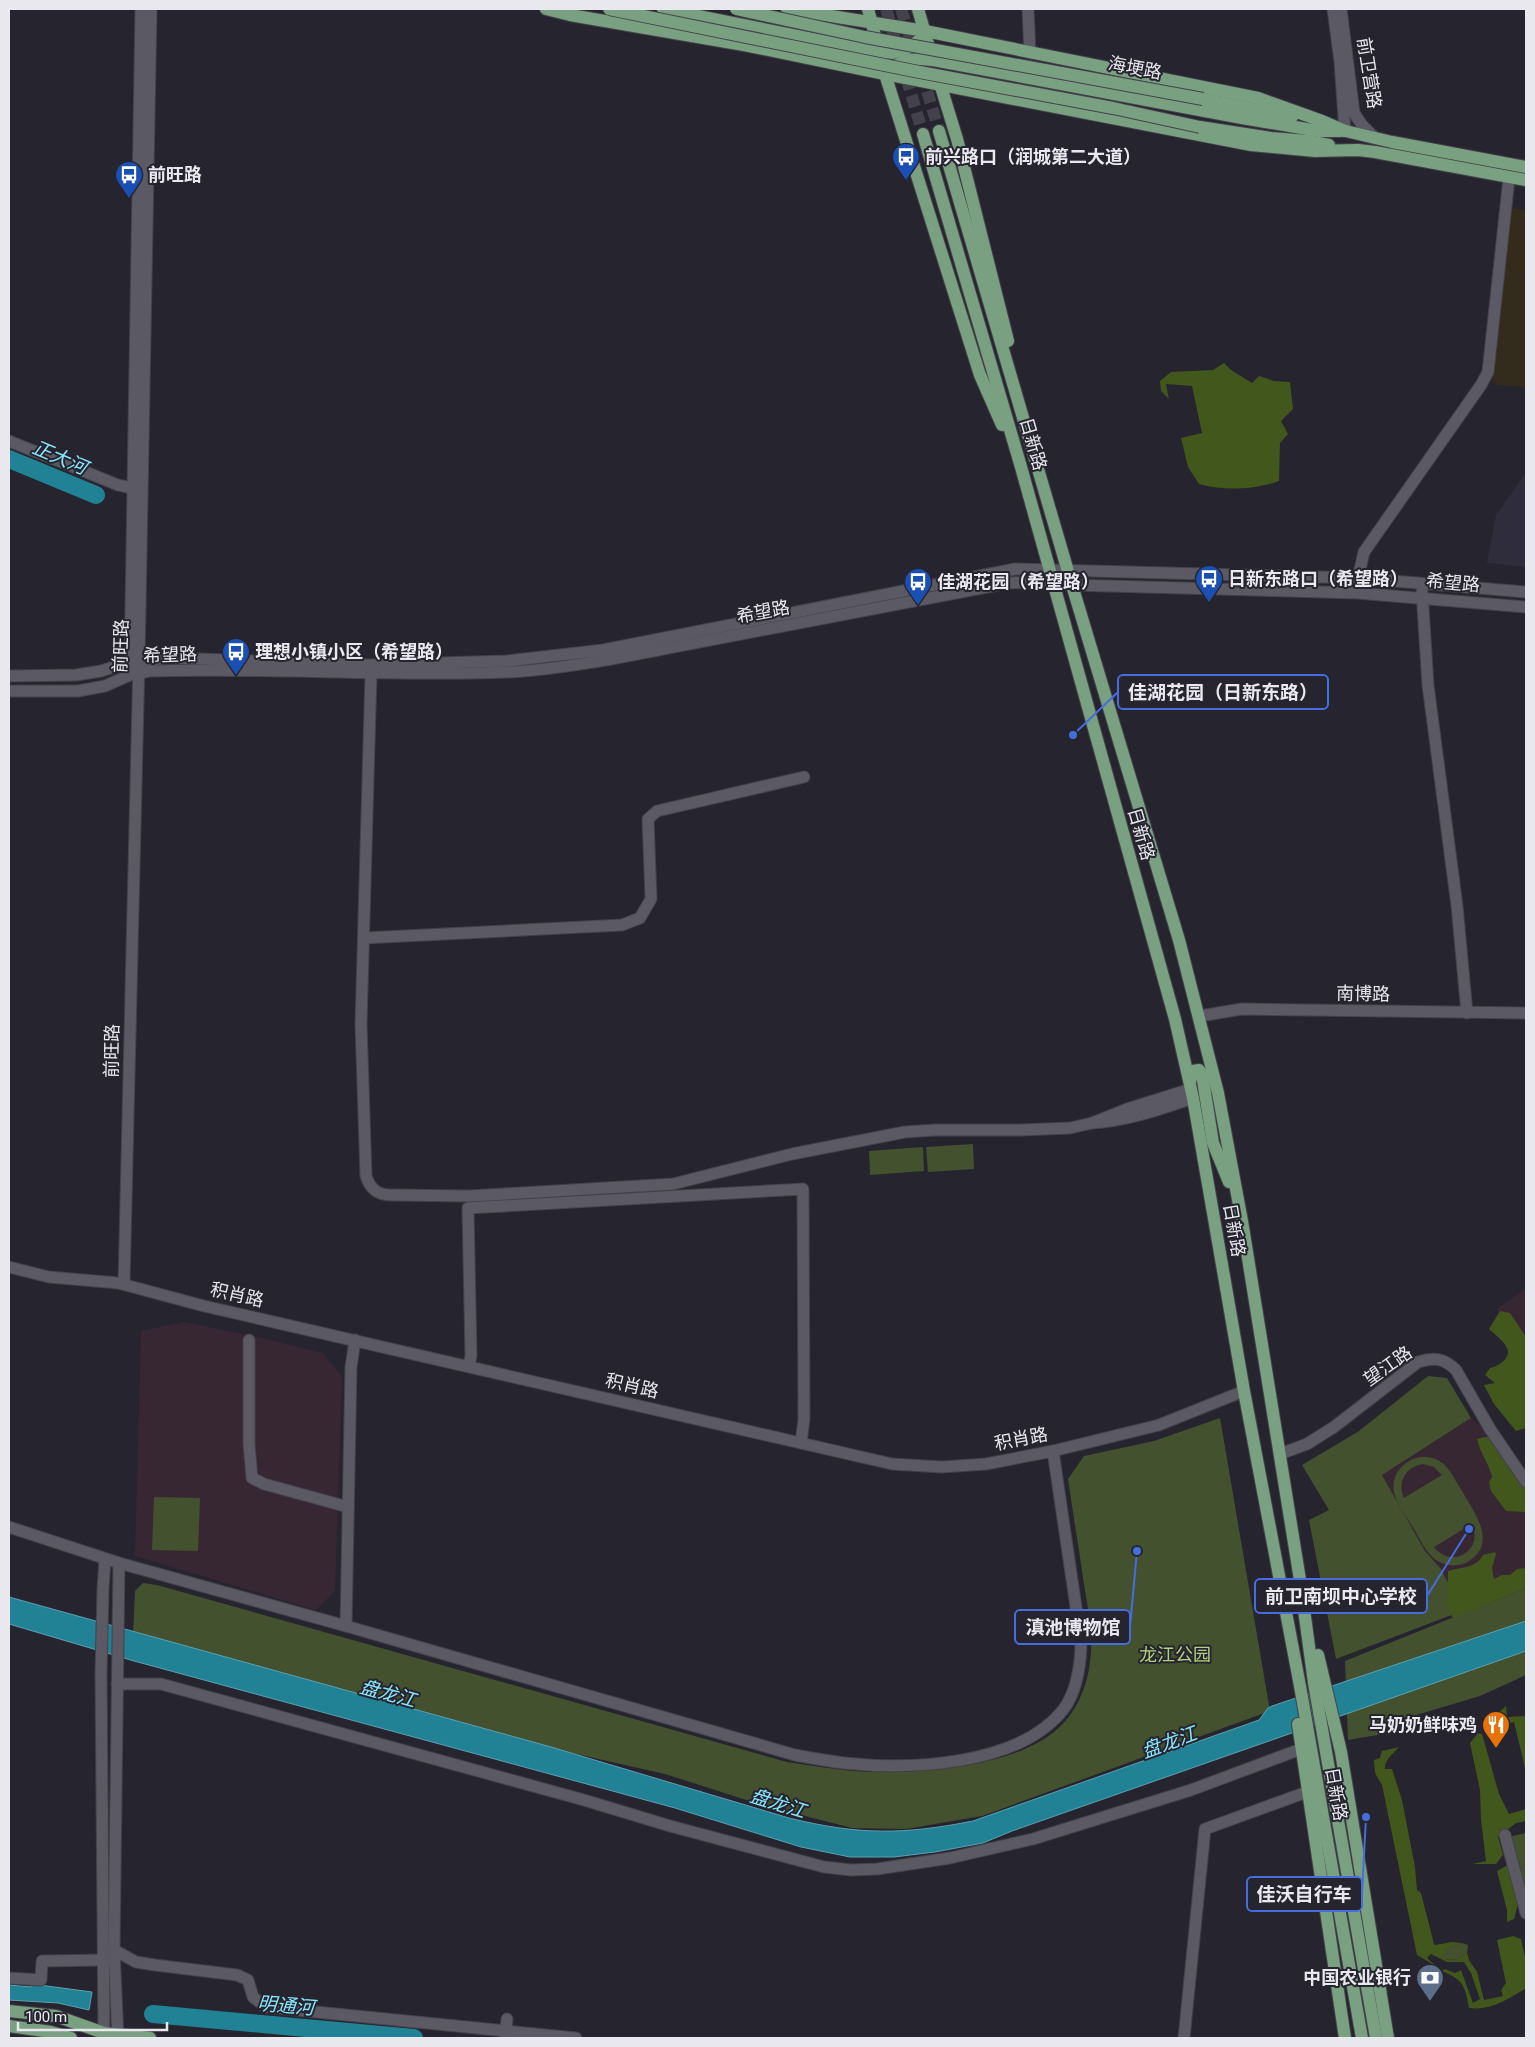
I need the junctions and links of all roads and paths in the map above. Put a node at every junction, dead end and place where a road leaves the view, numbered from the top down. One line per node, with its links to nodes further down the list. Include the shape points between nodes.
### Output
1 (141, 9): 31 (street, 前旺路)
2 (152, 9): 41 (street, 前旺路)
3 (546, 9): 18 (main road, via 744,44)
4 (610, 9): 24 (main road, bridge, via 1200,126)
5 (663, 9): 15 (main road)
6 (736, 9): 21 (main road, 海埂路, bridge, via 865,37 1203,99)
7 (787, 9): 13 (main road)
8 (868, 9): 13 (main road)
9 (918, 9): 14 (main road, 日新路)
10 (1028, 9): 16 (street)
11 (1333, 9): 21 (street, 前卫营路)
12 (1342, 9): 23 (street, 前卫营路, via 1354,113)
13 (871, 22): 14 (main road); 15 (main road)
14 (924, 30): 15 (main road, via 918,42 907,49 893,53); 16 (main road); 17 (main road, 日新路)
15 (879, 51): 18 (main road)
16 (1030, 52): 21 (main road, via 1258,98)
17 (933, 60): 18 (main road, via 906,60); 19 (main road, 日新路); 21 (main road, via 1242,118 1319,131)
18 (885, 74): 19 (main road); 30 (main road, via 980,375)
19 (940, 84): 24 (main road, via 1251,145 1315,151); 29 (main road, 日新路, via 958,139 1003,316)
20 (939, 131): 29 (main road, 日新路)
21 (1345, 132): 23 (main road, 海埂路)
22 (923, 134): 30 (main road, 日新路)
23 (1375, 138): 25 (main road, 海埂路)
24 (1358, 150): 26 (main road)
25 (1526, 166)
26 (1509, 178): 27 (main road); 34 (street, via 1488,372 1364,552)
27 (1526, 180)
28 (9, 441): 31 (street)
29 (1032, 448): 33 (main road, 日新路)
30 (1021, 467): 32 (main road, 日新路)
31 (132, 488): 41 (street, 前旺路)
32 (1049, 569): 33 (street, 希望路); 35 (main road, 日新路); 41 (street, 希望路, via 1015,569 603,650 540,659 370,665 170,658)
33 (1067, 570): 34 (street, 希望路); 37 (main road, 日新路)
34 (1358, 578): 36 (street, 希望路)
35 (1053, 582): 37 (street, 希望路); 43 (street, 希望路, via 1008,583 606,660 543,669); 51 (main road, 日新路)
36 (1422, 582): 38 (street, 希望路); 39 (street)
37 (1072, 585): 39 (street, 希望路, via 1357,593); 50 (main road, 日新路)
38 (1526, 592)
39 (1421, 598): 40 (street, 希望路); 48 (street, via 1428,684 1457,906)
40 (1526, 607)
41 (134, 661): 42 (street, 前旺路); 44 (street, 希望路, via 76,676)
42 (134, 674): 43 (street, 希望路, via 173,670); 45 (street, 希望路, via 105,686 78,691); 54 (street, 前旺路)
43 (370, 674): 47 (street)
44 (9, 676)
45 (9, 691)
46 (804, 777): 47 (street, via 657,811 648,819 651,899 640,918 622,925)
47 (364, 938): 51 (street, via 361,1024 366,1176 381,1195 470,1196 674,1184 784,1156 905,1132 1070,1128)
48 (1467, 1013): 49 (street, 南博路); 50 (street, 南博路, via 1242,1009)
49 (1526, 1013)
50 (1200, 1016): 52 (main road, 日新路)
51 (1192, 1090): 52 (main road, via 1193,1071 1199,1070 1213,1143); 58 (main road, 日新路)
52 (1240, 1210): 61 (main road, 日新路)
53 (9, 1267): 54 (street, 积肖路, via 49,1277)
54 (121, 1284): 56 (street, 积肖路)
55 (249, 1340): 63 (street, via 252,1478)
56 (354, 1340): 57 (street, 积肖路); 63 (street)
57 (469, 1366): 59 (street, 积肖路); 59 (street, via 468,1208 803,1189 804,1419)
58 (1244, 1391): 60 (street, 积肖路, via 1159,1425); 70 (main road, 日新路, via 1275,1556)
59 (801, 1443): 60 (street, 积肖路, via 892,1464 942,1467 986,1464)
60 (1053, 1451): 67 (street, via 1082,1641 1081,1660 1064,1709 1046,1727 1024,1741 982,1756 893,1766 795,1755)
61 (1280, 1454): 62 (street, 望江路, via 1307,1444 1334,1427 1418,1362 1438,1359 1456,1370); 69 (main road, 日新路)
62 (1526, 1482)
63 (348, 1507): 67 (street)
64 (9, 1527): 65 (street)
65 (105, 1559): 66 (street); 75 (street, via 101,1673)
66 (120, 1563): 67 (street); 68 (street)
67 (346, 1626)
68 (117, 1680): 70 (street, via 161,1684 737,1844 824,1867 851,1870 950,1858 1033,1839 1191,1790); 74 (street)
69 (1319, 1682): 89 (main road, 日新路, via 1324,1742); 90 (main road, 日新路, via 1338,1738)
70 (1305, 1748): 71 (main road, 日新路); 88 (main road, 日新路, via 1314,1769)
71 (1307, 1792): 86 (street, via 1205,1829); 87 (main road, 日新路)
72 (1505, 1835): 73 (street)
73 (1526, 1913)
74 (114, 1950): 81 (street, via 136,1962 154,1966 237,1975 248,1980 252,1997 266,2007); 82 (street)
75 (104, 1960): 76 (street, via 42,1961 41,1980); 80 (street)
76 (9, 1978)
77 (9, 2011): 80 (main road, via 56,2016)
78 (507, 2019): 81 (street)
79 (9, 2026): 83 (main road)
80 (104, 2036): 82 (main road)
81 (505, 2036): 85 (street)
82 (118, 2037): 84 (main road)
83 (72, 2038)
84 (150, 2038)
85 (576, 2038)
86 (1184, 2038)
87 (1345, 2038)
88 (1362, 2038)
89 (1376, 2038)
90 (1388, 2038)

